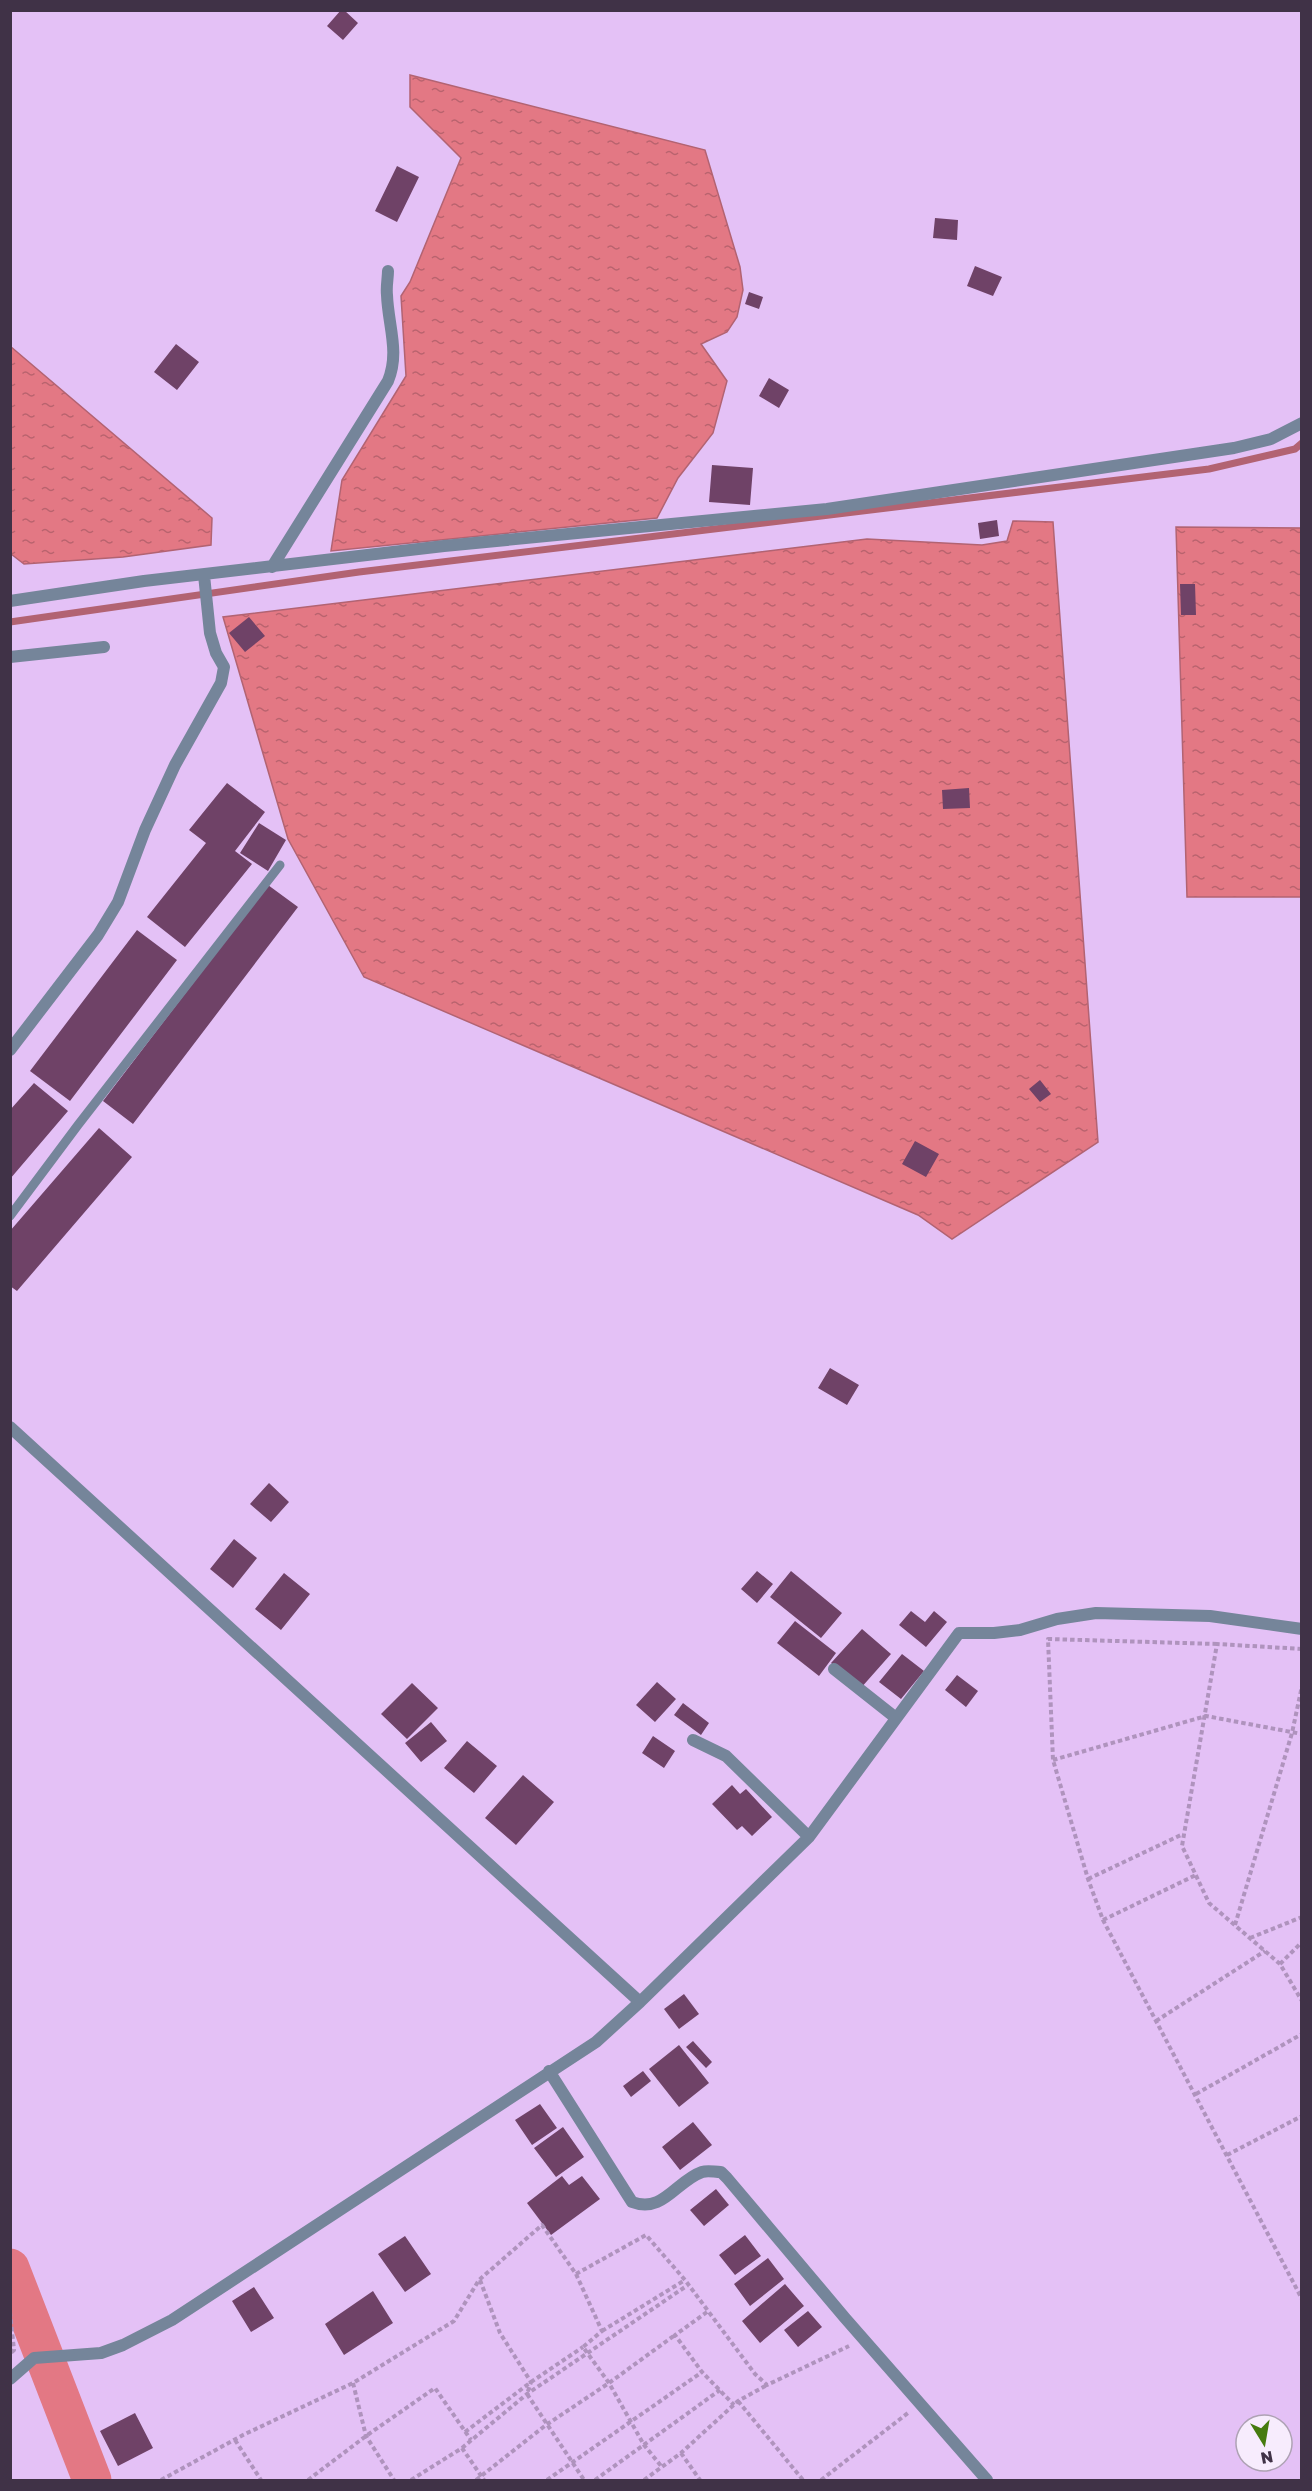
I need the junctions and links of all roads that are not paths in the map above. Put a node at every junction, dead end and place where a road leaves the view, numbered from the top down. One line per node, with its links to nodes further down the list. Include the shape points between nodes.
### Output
1 (388, 270): 3 (street, via 386,293 394,366)
2 (1302, 423): 3 (street, via 1270,439 1234,448 827,509 444,546)
3 (272, 567): 4 (street)
4 (205, 581): 5 (street, via 144,581); 9 (street, via 210,633 224,668 221,683 175,765 118,902 98,935)
5 (10, 601)
6 (104, 647): 7 (street)
7 (10, 657)
8 (280, 865): 10 (lane)
9 (10, 1050)
10 (10, 1216)
11 (10, 1427): 17 (street)
12 (1302, 1629): 14 (street, via 1210,1616 1096,1613 1020,1630 959,1633)
13 (834, 1669): 14 (street)
14 (896, 1718): 16 (street)
15 (693, 1740): 16 (street, via 726,1756)
16 (809, 1838): 17 (street)
17 (640, 2002): 18 (street, via 596,2042)
18 (549, 2072): 19 (street, via 172,2320 101,2353 34,2358); 20 (street, via 633,2202 654,2204 701,2173 721,2172)
19 (10, 2379)
20 (987, 2481)

